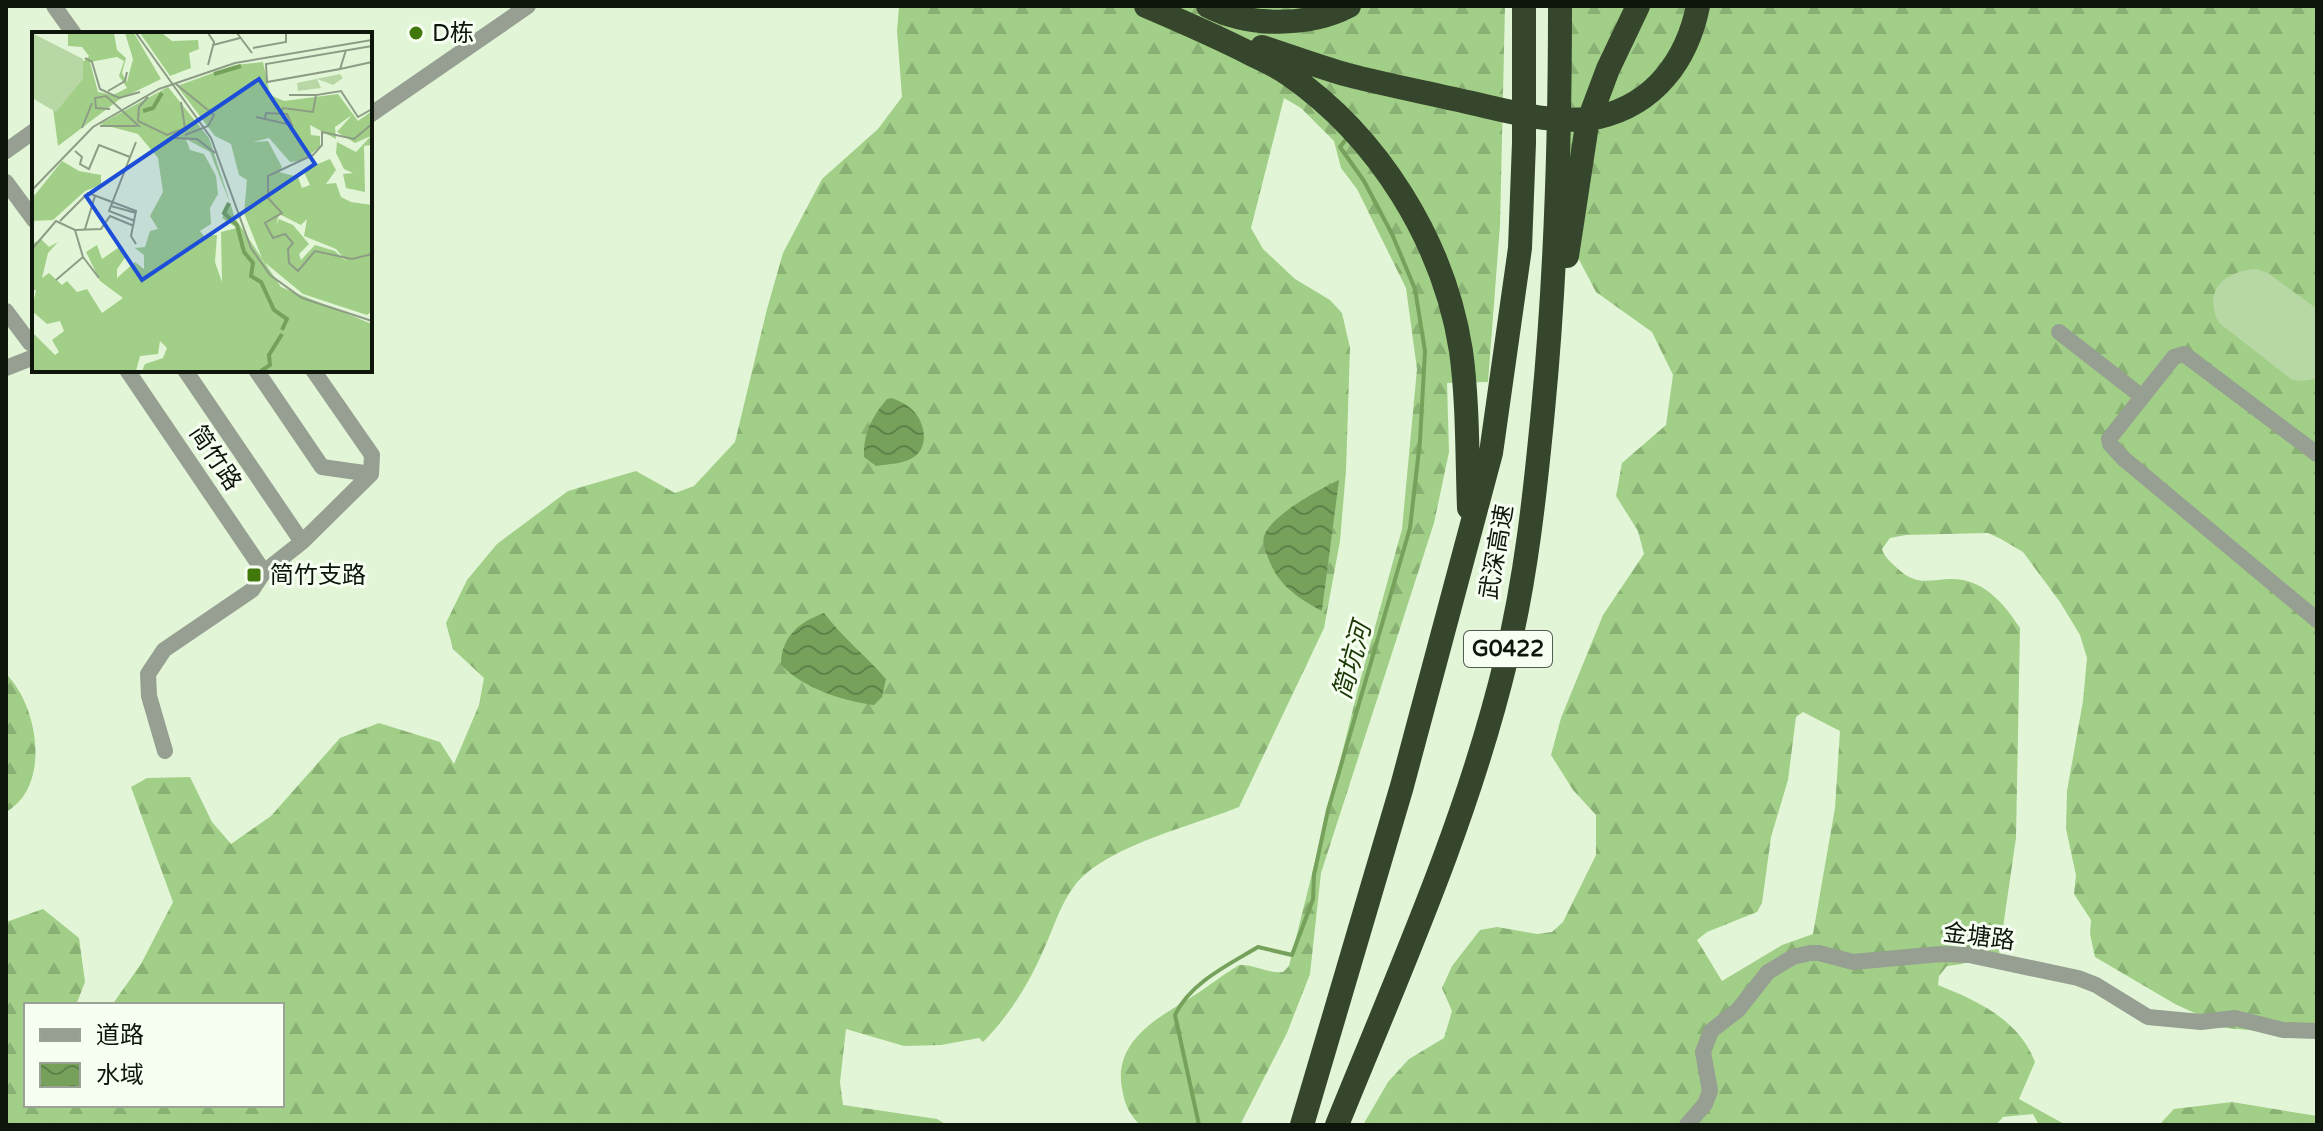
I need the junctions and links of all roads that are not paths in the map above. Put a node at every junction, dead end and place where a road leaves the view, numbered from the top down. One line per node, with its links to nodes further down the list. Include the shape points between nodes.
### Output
1 (54, 6): 12 (street)
2 (528, 6): 14 (street)
3 (1146, 6): 13 (highway)
4 (1208, 6): 7 (highway, via 1267,21 1334,14)
5 (1257, 6): 6 (highway)
6 (1274, 6)
7 (1349, 6)
8 (1524, 6): 32 (highway, 武深高速 / G0422, via 1520,248 1491,453)
9 (1560, 6): 22 (highway, 武深高速 / G0422, via 1560,145)
10 (1638, 6): 22 (highway, via 1587,125)
11 (1698, 6): 13 (highway, via 1687,46 1658,85 1599,117 1566,120 1348,74)
12 (73, 32)
13 (1213, 34): 32 (highway, via 1287,73 1339,115 1384,167 1418,222 1446,287 1461,351)
14 (372, 114)
15 (32, 132): 16 (street)
16 (6, 151)
17 (6, 182): 18 (street)
18 (32, 217)
19 (6, 311): 21 (street)
20 (2059, 332): 29 (street)
21 (32, 342)
22 (1549, 348): 39 (highway, 武深高速 / G0422, via 1534,505 1506,660 1439,877)
23 (32, 358): 24 (street)
24 (6, 368)
25 (128, 372): 34 (street, 简竹路)
26 (186, 372): 33 (street)
27 (257, 372): 31 (street, via 322,467)
28 (314, 372): 31 (street, via 372,455)
29 (2141, 396): 30 (street, via 2174,357 2184,354); 35 (street, via 2111,434 2110,444)
30 (2315, 448)
31 (371, 474): 33 (street)
32 (1471, 535): 38 (highway, 武深高速 / G0422)
33 (302, 542): 34 (street)
34 (264, 572): 36 (street, via 252,590 164,650 148,674)
35 (2317, 620)
36 (165, 751)
37 (2317, 1031): 40 (street, 金塘路, via 2271,1028 2235,1018 2201,1022 2148,1017 2078,978 1969,955 1853,962 1810,953 1768,972 1738,1010 1711,1031 1703,1052 1710,1091)
38 (1302, 1125)
39 (1337, 1125)
40 (1687, 1125)

